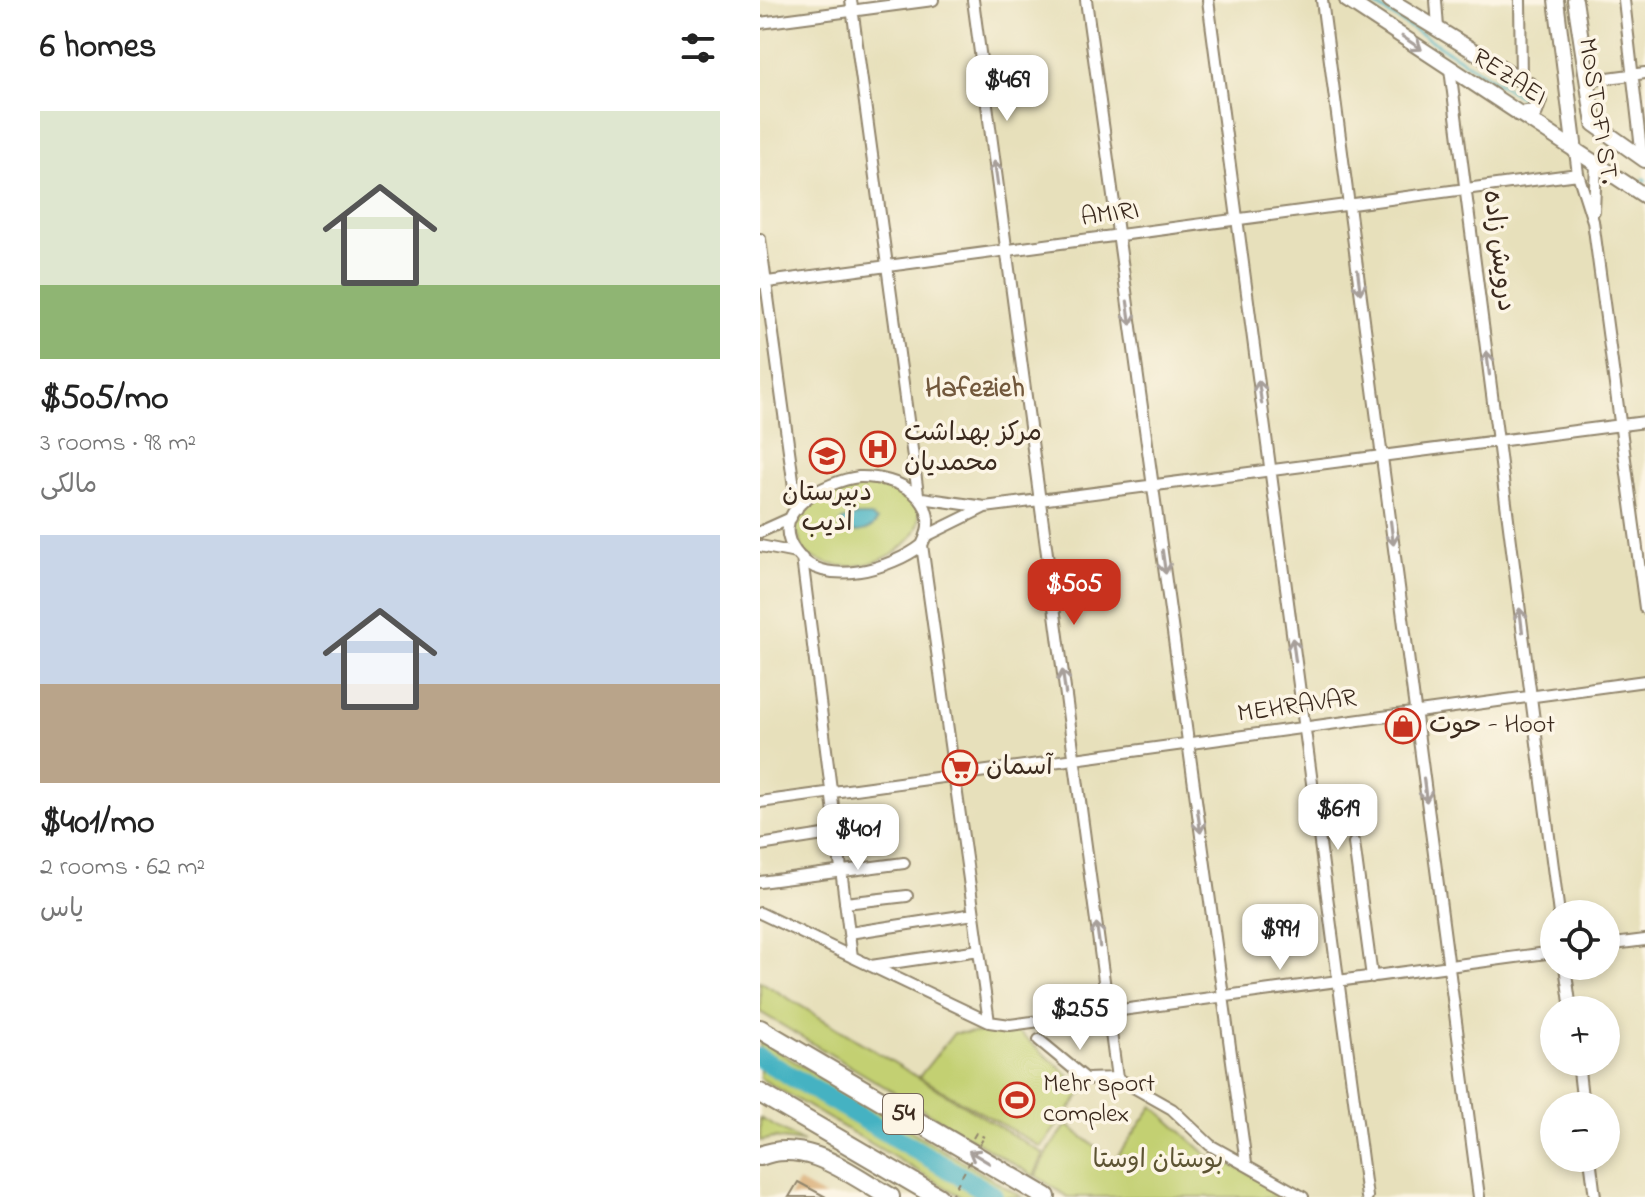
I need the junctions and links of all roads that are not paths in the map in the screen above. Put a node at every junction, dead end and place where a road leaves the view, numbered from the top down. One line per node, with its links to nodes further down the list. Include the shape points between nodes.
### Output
1 (933, 0): 13 (street)
2 (973, 0): 33 (street, one-way to 2)
3 (1086, 0): 31 (street)
4 (1208, 0): 29 (street)
5 (1322, 0): 28 (street)
6 (1347, 0): 16 (main road, REZAEI, one-way to 16)
7 (1390, 0): 15 (main road)
8 (1436, 0): 15 (street)
9 (1520, 0): 19 (street)
10 (1556, 0): 22 (main road, MOSTOFI ST.)
11 (1575, 0): 20 (main road, MOSTOFI ST.)
12 (1624, 0): 18 (street)
13 (851, 5): 14 (street); 34 (street)
14 (760, 23)
15 (1438, 28): 19 (main road)
16 (1450, 69): 21 (main road, REZAEI); 26 (street, درویش زاده)
17 (1645, 73): 18 (street)
18 (1632, 75): 20 (street); 23 (street)
19 (1521, 80): 21 (main road, via 1539,100 1535,112)
20 (1586, 81): 23 (main road, MOSTOFI ST., via 1594,124)
21 (1519, 114): 22 (main road, REZAEI)
22 (1575, 151): 24 (main road, REZAEI); 25 (street, MOSTOFI ST.)
23 (1644, 159)
24 (1596, 164): 27 (main road, REZAEI); 30 (street)
25 (1578, 174): 26 (street, AMIRI); 30 (street, MOSTOFI ST.)
26 (1465, 189): 28 (street, AMIRI); 38 (street, درویش زاده, one-way to 26)
27 (1645, 196)
28 (1349, 205): 29 (street, AMIRI); 39 (street, one-way to 39)
29 (1237, 220): 31 (street, AMIRI); 40 (street, one-way to 29)
30 (1593, 221): 37 (street, MOSTOFI ST.)
31 (1119, 236): 33 (street, AMIRI); 41 (street, one-way to 41)
32 (760, 239): 35 (street)
33 (1007, 251): 34 (street, AMIRI); 43 (street)
34 (887, 267): 35 (street, AMIRI); 42 (street)
35 (763, 283): 45 (street)
36 (1645, 422): 37 (street)
37 (1621, 425): 38 (street); 50 (street, MOSTOFI ST.)
38 (1498, 440): 39 (street); 52 (street, درویش زاده, one-way to 38)
39 (1382, 455): 40 (street); 53 (street, one-way to 53)
40 (1270, 469): 41 (street); 54 (street, one-way to 40)
41 (1153, 485): 43 (street); 55 (street, one-way to 55)
42 (920, 496): 44 (street); 45 (street, via 892,481 859,477 822,486); 47 (street, via 928,513)
43 (1040, 499): 44 (street); 56 (street, one-way to 43)
44 (985, 507): 47 (street)
45 (794, 514): 46 (street); 49 (street, via 789,537)
46 (760, 532)
47 (924, 540): 49 (street, via 894,563 861,572 823,569); 57 (street)
48 (760, 546): 49 (street)
49 (799, 556): 58 (street)
50 (1645, 608)
51 (1645, 681): 52 (street, MEHRAVAR)
52 (1531, 697): 53 (street, MEHRAVAR); 67 (street, درویش زاده)
53 (1415, 713): 54 (street, MEHRAVAR); 78 (street, one-way to 78)
54 (1304, 728): 55 (street, MEHRAVAR); 80 (street)
55 (1189, 743): 56 (street, MEHRAVAR); 81 (street, one-way to 81)
56 (1074, 759): 57 (street, MEHRAVAR); 82 (street, one-way to 56)
57 (954, 775): 58 (street, MEHRAVAR); 70 (street)
58 (831, 792): 59 (street, MEHRAVAR); 60 (street)
59 (760, 802)
60 (836, 833): 62 (street); 64 (street)
61 (1354, 843): 79 (street)
62 (760, 845)
63 (904, 863): 64 (street)
64 (841, 869): 65 (street); 68 (street)
65 (760, 882)
66 (907, 896): 68 (street)
67 (1557, 900)
68 (845, 903): 71 (street)
69 (760, 913): 76 (street)
70 (974, 914): 71 (street); 74 (street)
71 (849, 933): 76 (street)
72 (1645, 940): 73 (street)
73 (1620, 943)
74 (979, 950): 77 (street); 83 (street)
75 (1540, 954): 78 (street)
76 (852, 957): 77 (street)
77 (871, 966): 83 (street)
78 (1449, 966): 79 (street); 96 (street)
79 (1372, 977): 80 (street)
80 (1338, 981): 81 (street); 95 (street)
81 (1224, 997): 82 (street); 89 (street)
82 (1108, 1012): 83 (street, via 1010,1025); 86 (street)
83 (989, 1022)
84 (760, 1029): 93 (highway, 54, one-way to 84)
85 (1039, 1040): 86 (street, via 1086,1079)
86 (1117, 1078): 89 (street, via 1172,1109 1210,1145)
87 (760, 1093): 92 (highway, 54)
88 (760, 1156): 91 (highway, via 794,1149 819,1157)
89 (1246, 1163): 94 (street)
90 (1592, 1172): 97 (street)
91 (890, 1197)
92 (938, 1197)
93 (1046, 1197)
94 (1303, 1197)
95 (1367, 1197)
96 (1479, 1197)
97 (1595, 1197)

